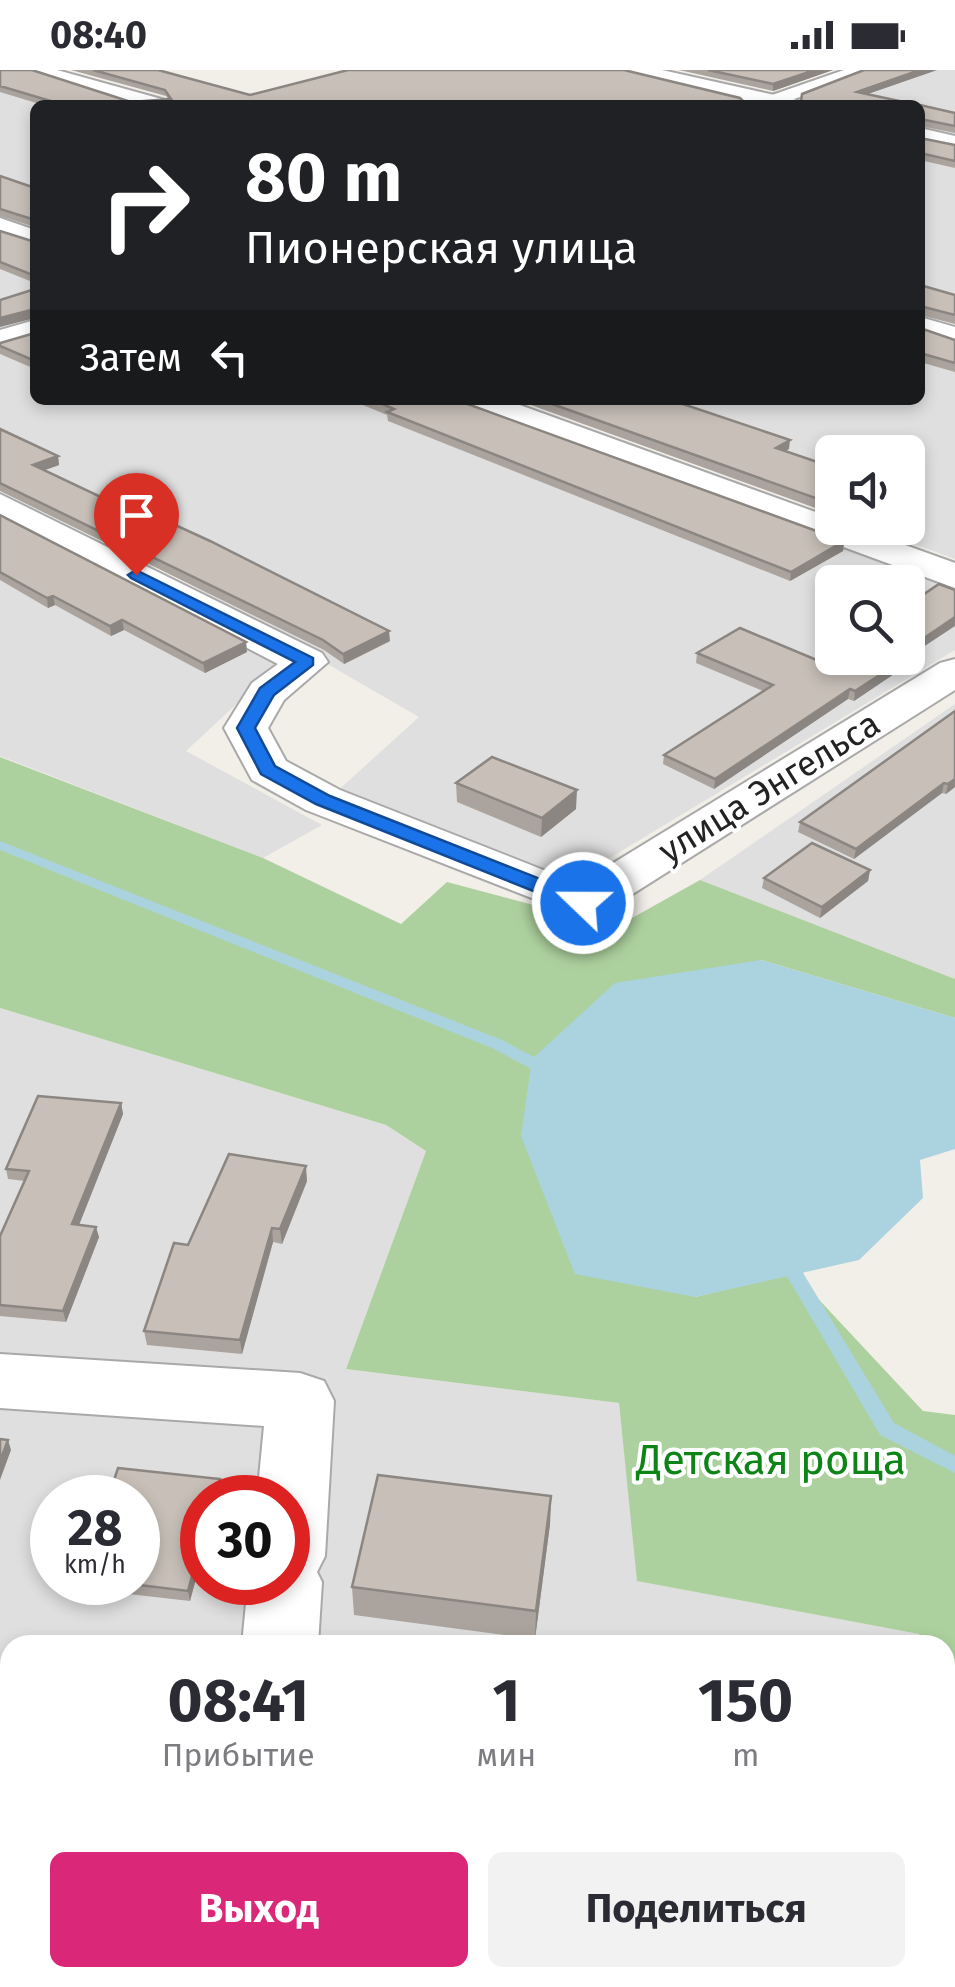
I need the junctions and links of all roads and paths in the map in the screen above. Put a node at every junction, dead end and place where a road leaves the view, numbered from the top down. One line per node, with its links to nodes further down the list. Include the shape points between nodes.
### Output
1 (34, 70): 4 (street)
2 (634, 70): 5 (street)
3 (866, 70): 6 (street)
4 (139, 100)
5 (755, 100)
6 (782, 100)
7 (925, 136): 8 (street)
8 (955, 142)
9 (0, 226): 10 (street)
10 (30, 237)
11 (925, 327): 13 (street)
12 (30, 331): 14 (street)
13 (955, 336)
14 (0, 340)
15 (489, 405): 17 (street)
16 (0, 505): 18 (street, улица Энгельса, via 307,662 266,692 246,728 268,770 323,800 583,903)
17 (955, 576)
18 (955, 672)
19 (0, 1381): 20 (street, via 300,1401)
20 (294, 1475)
21 (283, 1605): 22 (street)
22 (281, 1635)

